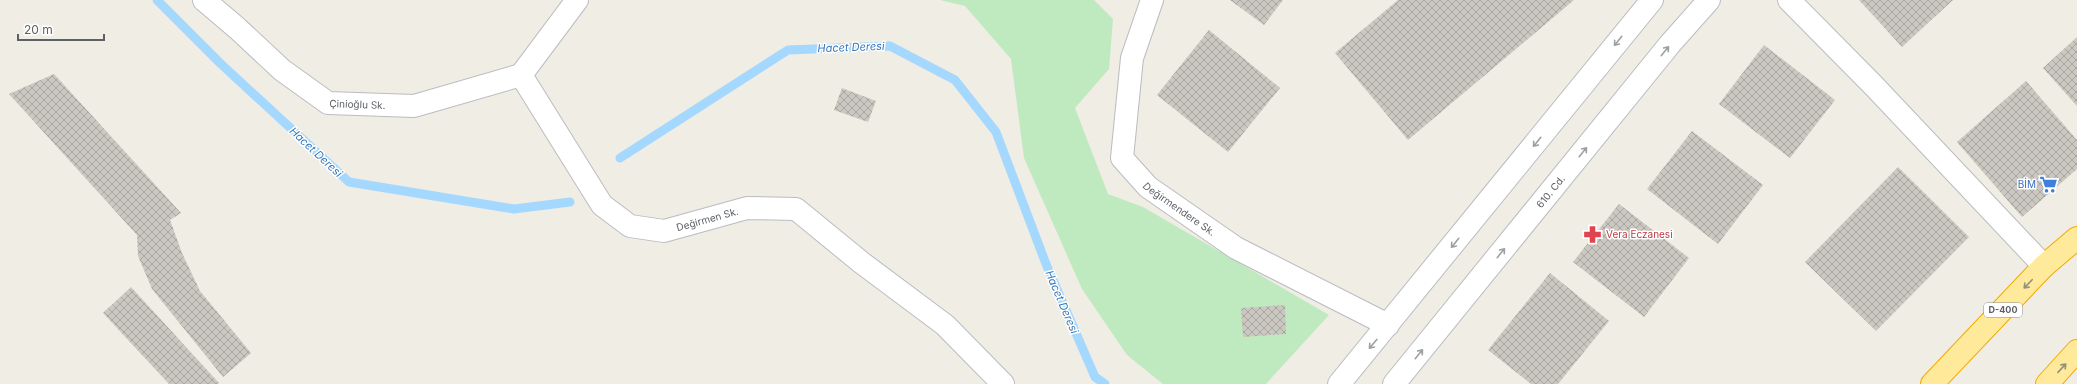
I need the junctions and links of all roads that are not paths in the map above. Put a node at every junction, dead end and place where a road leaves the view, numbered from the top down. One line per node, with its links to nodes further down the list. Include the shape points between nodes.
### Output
1 (204, 0): 7 (street, Çinioğlu Sk., via 282,70 328,103 414,106)
2 (577, 0): 7 (street)
3 (1152, 0): 10 (street, Değirmendere Sk., via 1132,58 1122,158 1148,187 1236,248)
4 (1652, 0): 10 (street, one-way to 10)
5 (1709, 0): 14 (street, 610. Cd., one-way to 5, via 1665,50)
6 (1789, 0): 9 (street)
7 (520, 75): 12 (street, Değirmen Sk., via 602,205 630,226 664,231 747,208 796,209 862,263 945,325)
8 (2077, 238): 9 (highway, D-400)
9 (2044, 266): 15 (highway, D-400, one-way to 15)
10 (1388, 325): 13 (street, one-way to 13)
11 (2077, 351): 16 (highway, one-way to 11)
12 (1003, 384)
13 (1339, 384)
14 (1394, 384)
15 (1932, 384)
16 (2047, 384)

